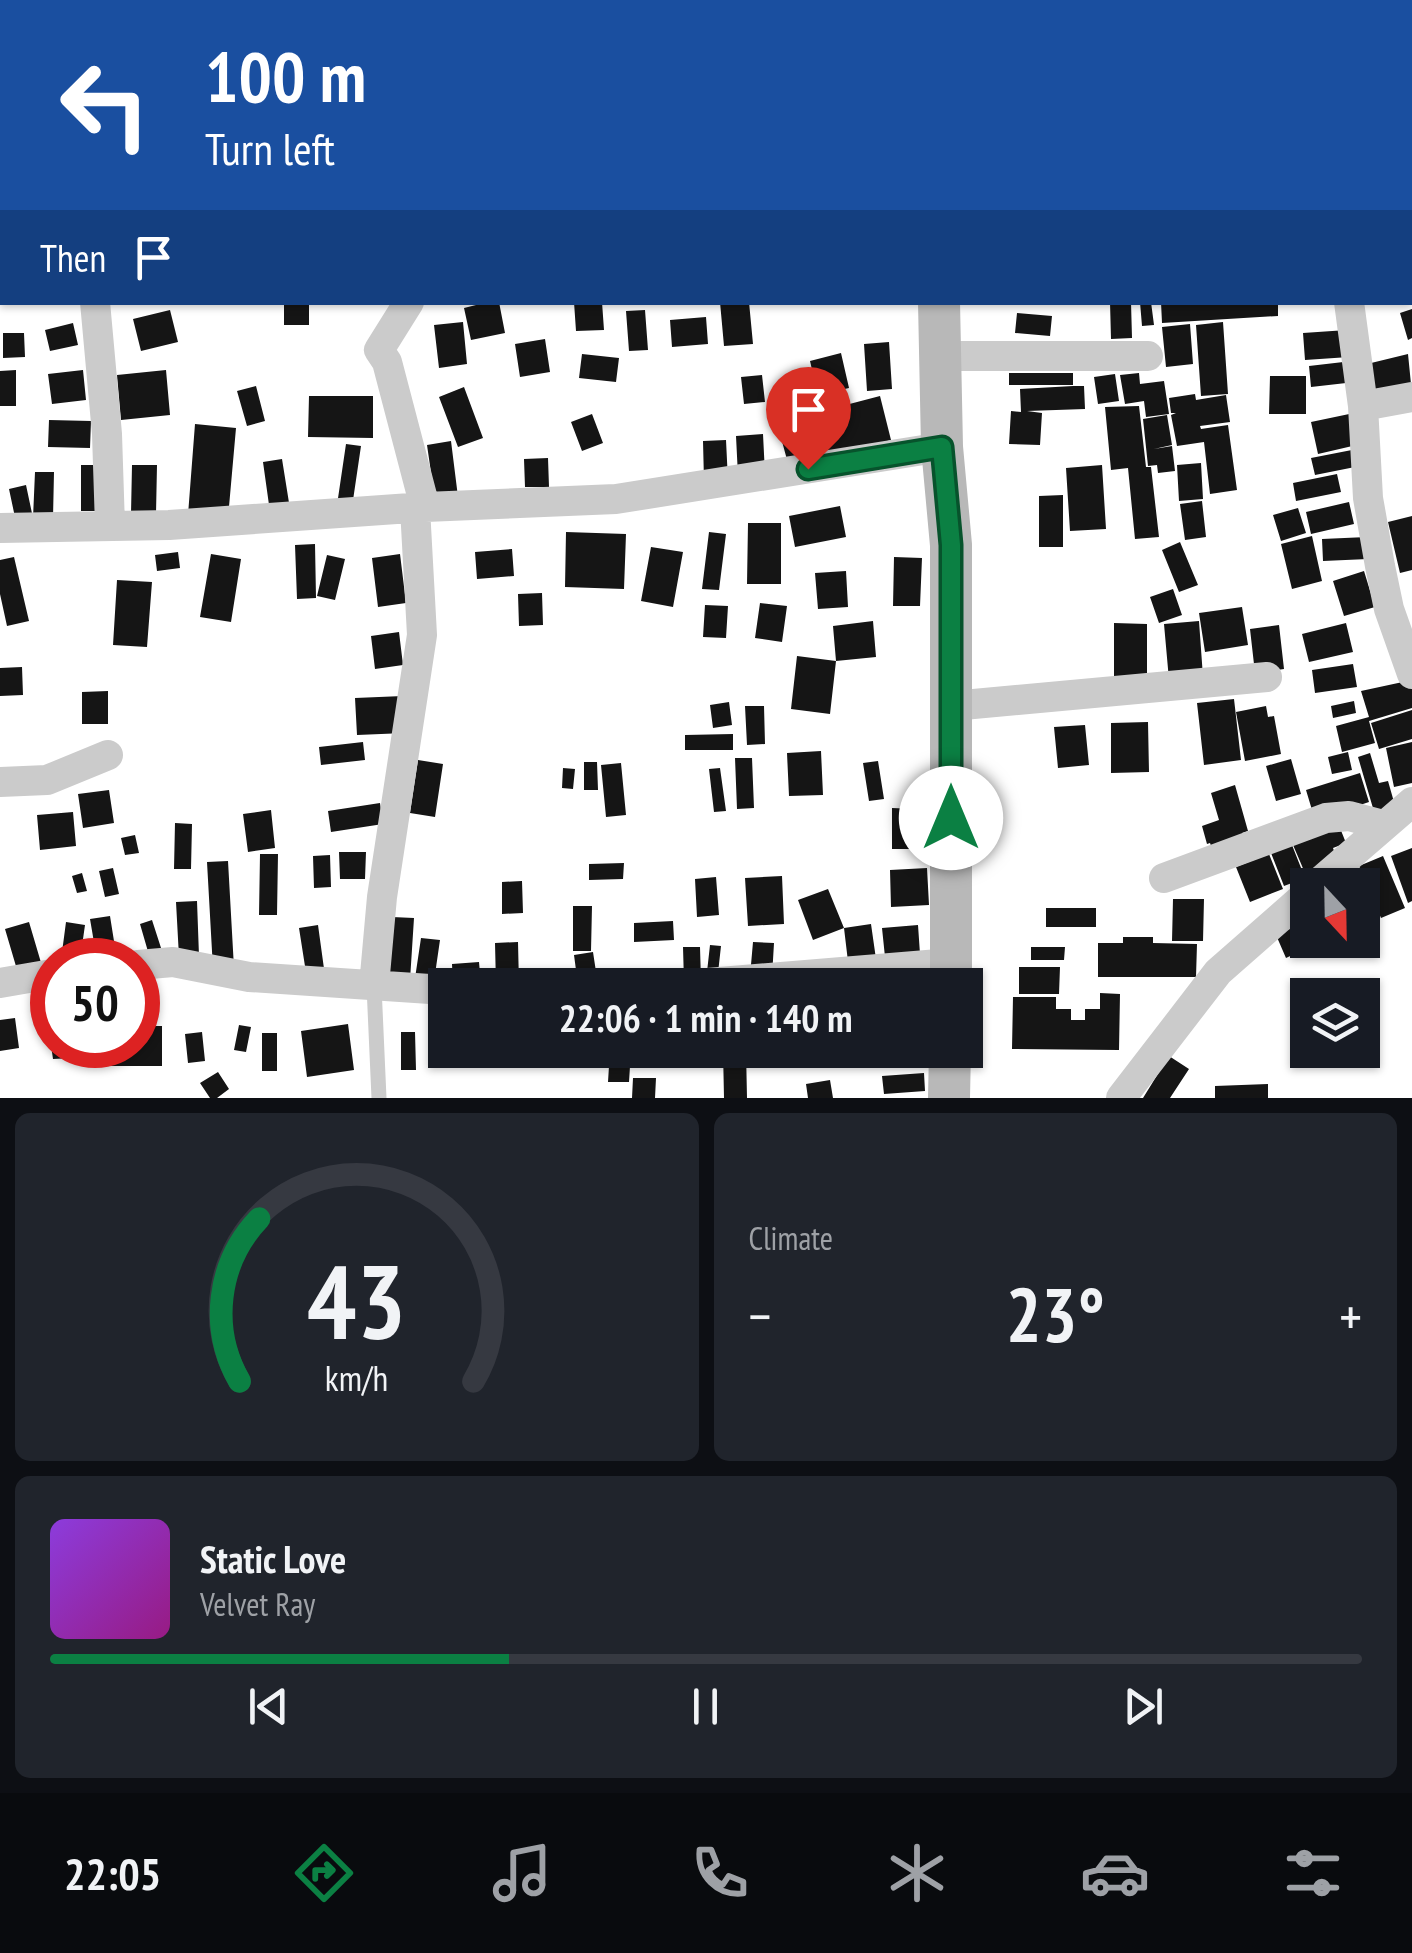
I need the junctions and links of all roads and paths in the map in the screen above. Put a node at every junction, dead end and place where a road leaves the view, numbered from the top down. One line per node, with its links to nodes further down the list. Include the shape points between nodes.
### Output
1 (95, 305): 11 (street)
2 (407, 305): 10 (street, via 378,350 387,362)
3 (939, 305): 5 (main road)
4 (1348, 305): 8 (street)
5 (939, 356): 6 (street); 9 (main road)
6 (1148, 356)
7 (1412, 397): 8 (street)
8 (1363, 406): 13 (street, via 1380,566)
9 (942, 447): 10 (street, via 616,499); 15 (main road, via 951,545)
10 (420, 508): 11 (street); 27 (street, via 422,635)
11 (110, 526): 12 (street)
12 (0, 528)
13 (1412, 674)
14 (1268, 676): 15 (street)
15 (952, 706): 24 (main road)
16 (108, 755): 17 (street, via 47,780)
17 (0, 782)
18 (1412, 802): 19 (street)
19 (1384, 825): 20 (street); 21 (street, via 1326,818)
20 (1335, 868)
21 (1164, 878)
22 (1290, 909): 32 (street, via 1218,972)
23 (160, 963): 27 (street)
24 (951, 968)
25 (30, 978): 26 (street)
26 (0, 983)
27 (374, 986): 28 (street); 30 (lane)
28 (428, 989)
29 (950, 1068): 31 (main road)
30 (378, 1098)
31 (949, 1098)
32 (1121, 1098)

